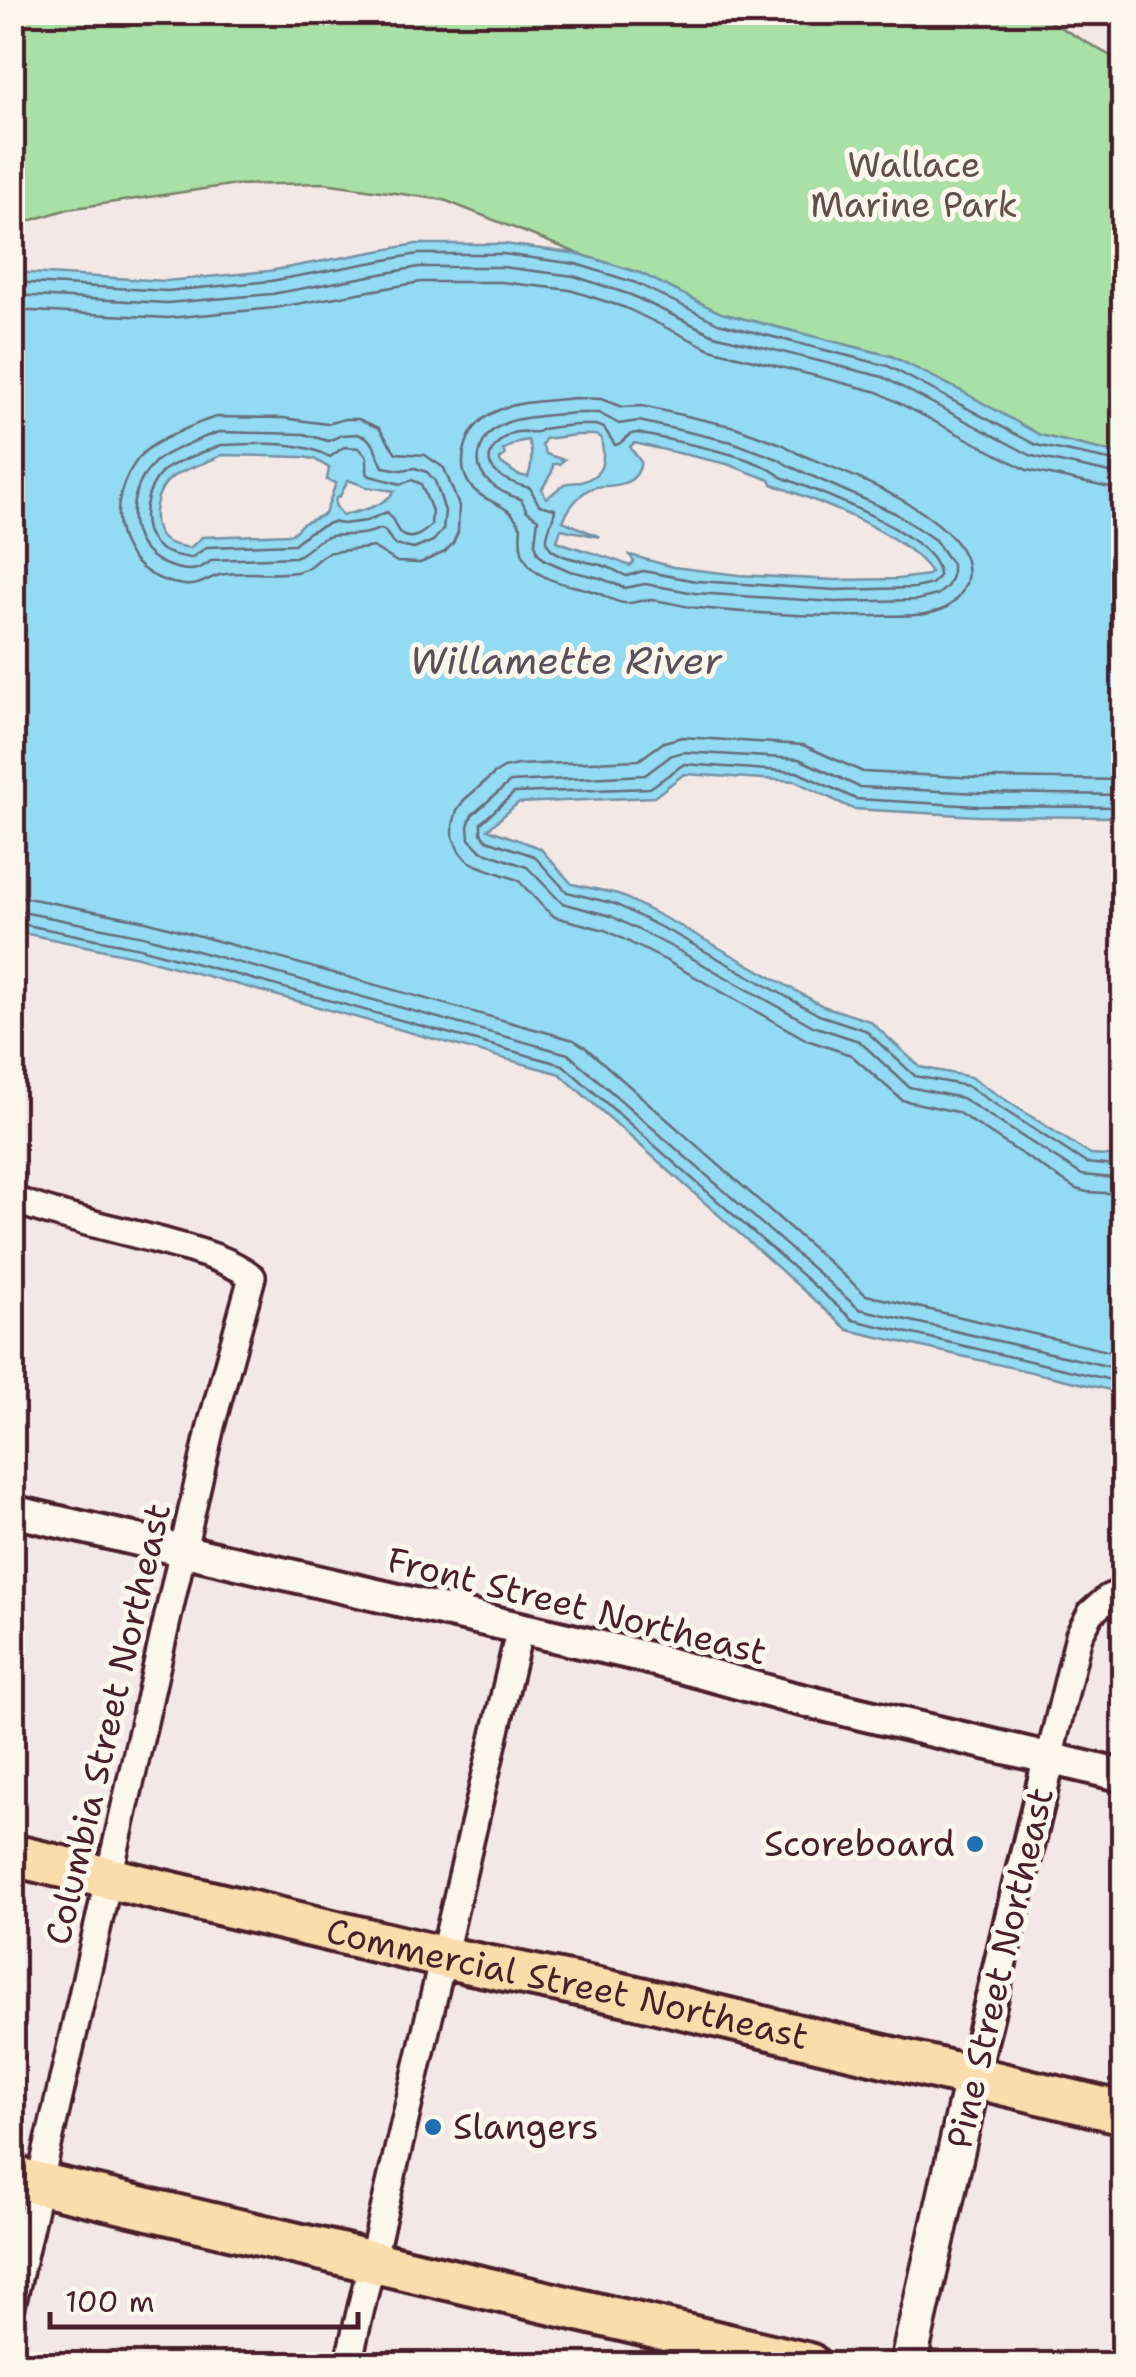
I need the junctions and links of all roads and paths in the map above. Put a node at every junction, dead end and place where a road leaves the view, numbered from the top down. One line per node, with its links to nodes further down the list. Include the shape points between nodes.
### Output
1 (12, 1199): 3 (street, Columbia Street Northeast, via 195,1250 252,1277)
2 (12, 1511): 3 (street, Front Street Northeast)
3 (184, 1550): 5 (street, Front Street Northeast); 9 (street, Columbia Street Northeast)
4 (1124, 1591): 6 (street, Pine Street Northeast, via 1091,1613 1079,1635)
5 (520, 1628): 6 (street, Front Street Northeast); 10 (street)
6 (1050, 1759): 7 (street, Front Street Northeast); 11 (street, Pine Street Northeast)
7 (1124, 1776)
8 (12, 1855): 9 (highway, Commercial Street Northeast)
9 (108, 1878): 10 (highway, Commercial Street Northeast); 13 (street, Columbia Street Northeast)
10 (442, 1957): 11 (highway, Commercial Street Northeast); 14 (street)
11 (973, 2076): 12 (highway, Commercial Street Northeast); 18 (main road, Pine Street Northeast)
12 (1124, 2113)
13 (26, 2180): 14 (highway); 15 (street, Columbia Street Northeast)
14 (372, 2260): 16 (street); 17 (highway)
15 (12, 2305)
16 (348, 2364)
17 (809, 2364)
18 (908, 2364)

